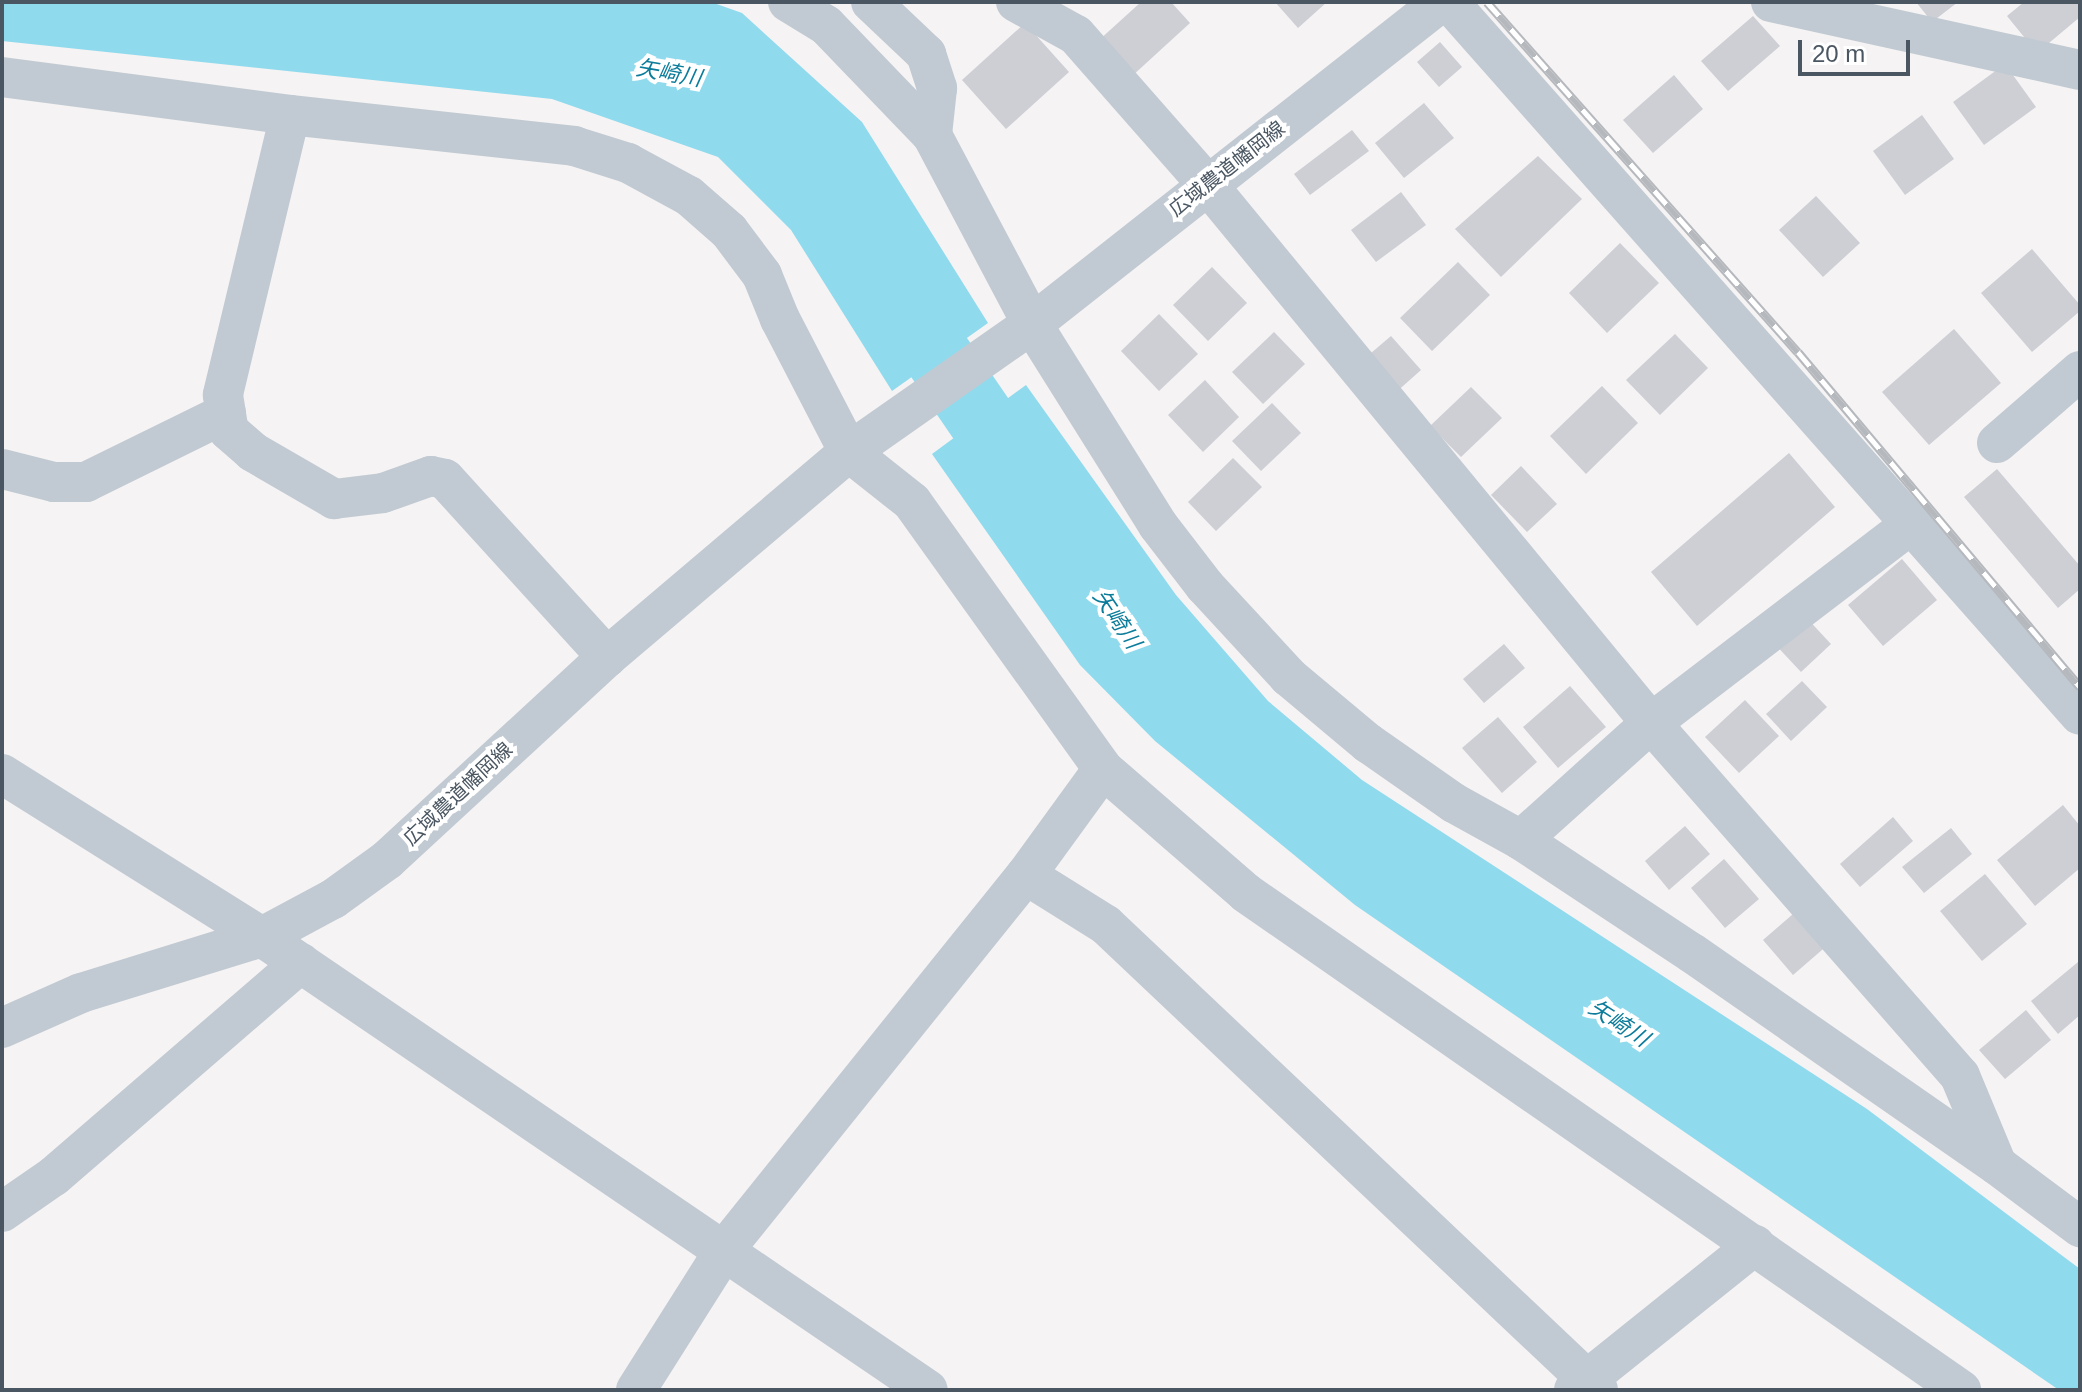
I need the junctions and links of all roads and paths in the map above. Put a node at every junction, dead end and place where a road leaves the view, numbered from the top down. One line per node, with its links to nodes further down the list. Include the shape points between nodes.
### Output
1 (788, 2): 10 (street, via 826,25)
2 (871, 2): 10 (street, via 926,54 937,88)
3 (1016, 2): 11 (street, via 1076,35)
4 (1441, 2): 11 (street, 広域農道幡岡線)
5 (1449, 2): 18 (street)
6 (1771, 2): 7 (street)
7 (2080, 70)
8 (2, 77): 9 (street)
9 (290, 115): 14 (street, via 223,395); 16 (street, via 574,146 628,163 689,196 729,231 762,275)
10 (932, 135): 12 (street)
11 (1207, 184): 12 (street, 広域農道幡岡線); 21 (street)
12 (1022, 330): 16 (street, 広域農道幡岡線); 24 (street, via 1158,525 1205,586 1289,677 1368,743 1454,803)
13 (2080, 371): 15 (street)
14 (226, 413): 17 (street, via 86,482 54,482); 19 (street, via 229,431 253,452 334,499 383,493 431,476 445,479)
15 (1997, 443)
16 (849, 452): 19 (street, 広域農道幡岡線); 22 (street, via 912,502)
17 (2, 469)
18 (1913, 523): 20 (street); 21 (street)
19 (607, 657): 26 (street, 広域農道幡岡線, via 387,860 333,899)
20 (2080, 715)
21 (1651, 723): 24 (street); 29 (street, via 1960,1076)
22 (1103, 769): 25 (street); 32 (street, via 1246,893)
23 (2, 774): 26 (street)
24 (1521, 840): 29 (street)
25 (1026, 875): 33 (street); 34 (street, via 1106,925)
26 (262, 937): 27 (street); 28 (street, 広域農道幡岡線, via 81,993)
27 (301, 963): 30 (street, via 54,1176); 33 (street)
28 (2, 1028)
29 (1997, 1165): 31 (street)
30 (2, 1212)
31 (2080, 1227)
32 (1755, 1245): 34 (street); 37 (street)
33 (725, 1249): 35 (street); 36 (street)
34 (1587, 1387)
35 (636, 1390)
36 (928, 1390)
37 (1961, 1390)

